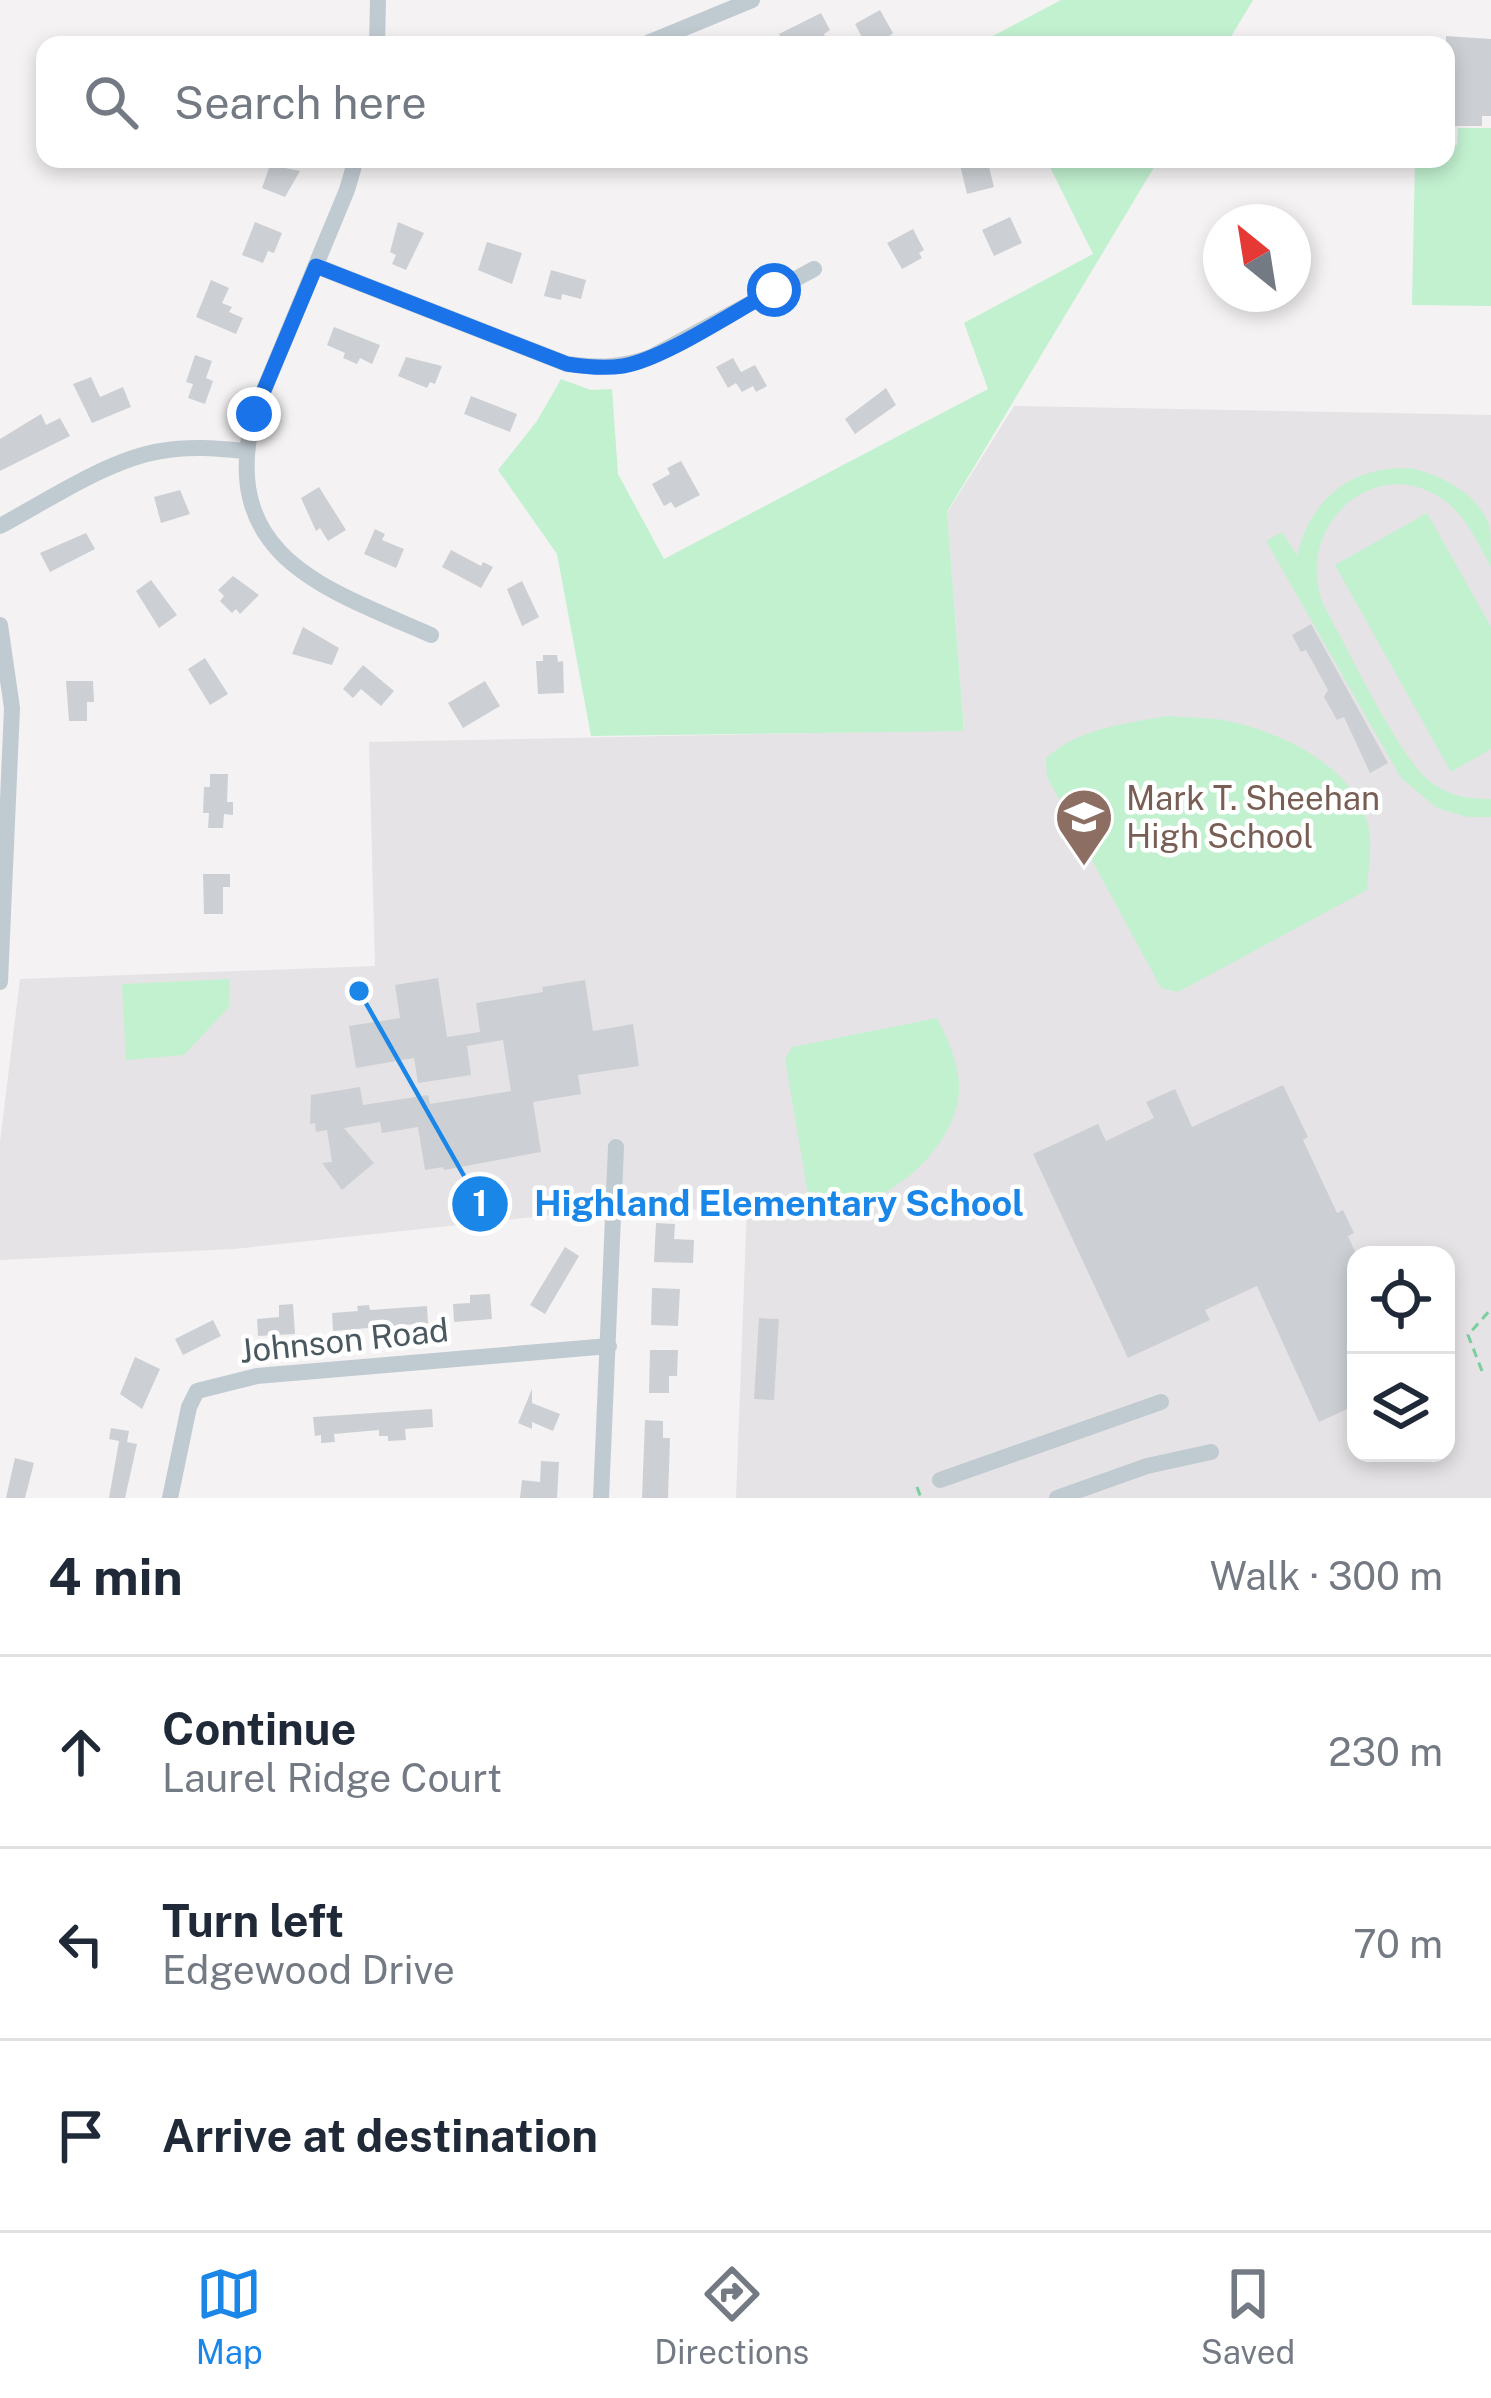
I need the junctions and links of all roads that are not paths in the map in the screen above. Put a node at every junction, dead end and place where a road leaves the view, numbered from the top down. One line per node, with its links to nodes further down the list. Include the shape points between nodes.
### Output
1 (378, 0): 3 (street)
2 (752, 0): 4 (street)
3 (377, 36)
4 (665, 36)
5 (353, 168): 6 (street)
6 (316, 266): 7 (street, via 595,368 650,357); 8 (street)
7 (814, 269)
8 (244, 451): 9 (street, via 157,451); 11 (street, via 255,511 290,566)
9 (0, 526)
10 (0, 625): 12 (street, via 13,708)
11 (431, 635)
12 (0, 982)
13 (616, 1147): 14 (street)
14 (609, 1346): 18 (street, Johnson Road, via 218,1383 197,1391 190,1407); 19 (street)
15 (1161, 1402): 17 (street)
16 (1211, 1452): 20 (street)
17 (940, 1480)
18 (170, 1498)
19 (601, 1498)
20 (1057, 1498)

